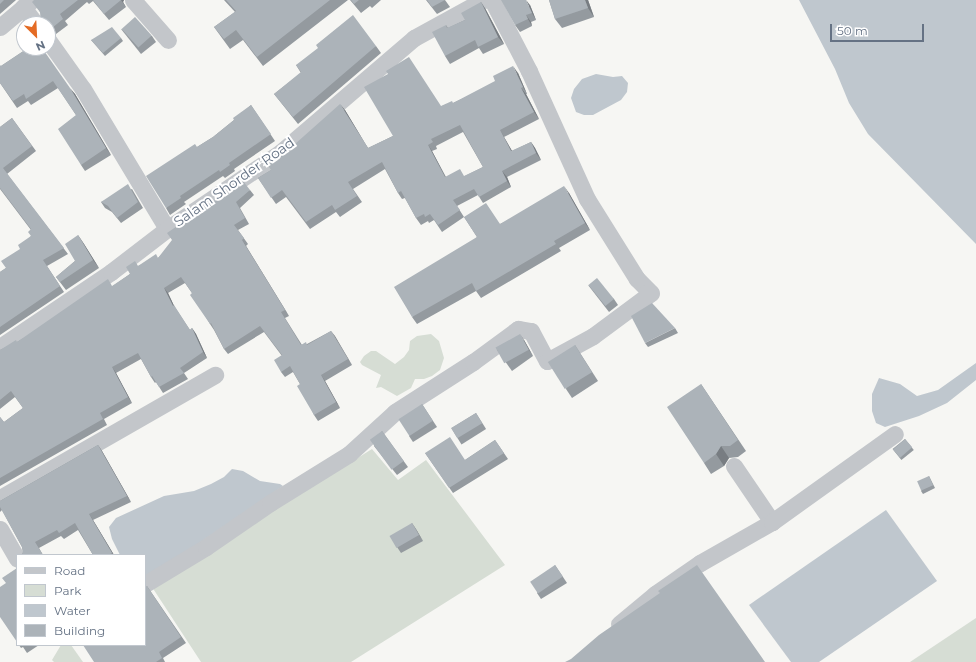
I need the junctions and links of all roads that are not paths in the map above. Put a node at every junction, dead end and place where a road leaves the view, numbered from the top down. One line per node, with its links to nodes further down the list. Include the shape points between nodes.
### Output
1 (133, 0): 7 (street)
2 (483, 0): 9 (street, Salam Shorder Road, via 414,38 281,152)
3 (492, 0): 18 (street, via 529,71 587,199 637,279 651,293 593,336 547,361 531,331 518,330 395,412 349,454)
4 (27, 4): 5 (street); 6 (street)
5 (32, 16)
6 (0, 27)
7 (168, 40)
8 (56, 51): 9 (street, via 83,89)
9 (167, 229): 10 (street, Salam Shorder Road, via 111,272)
10 (0, 347)
11 (215, 375): 14 (street)
12 (895, 434): 15 (street)
13 (734, 466): 15 (street)
14 (0, 498)
15 (772, 522): 19 (street, via 700,563 655,594)
16 (0, 529): 17 (street)
17 (16, 556)
18 (146, 583)
19 (608, 633)

